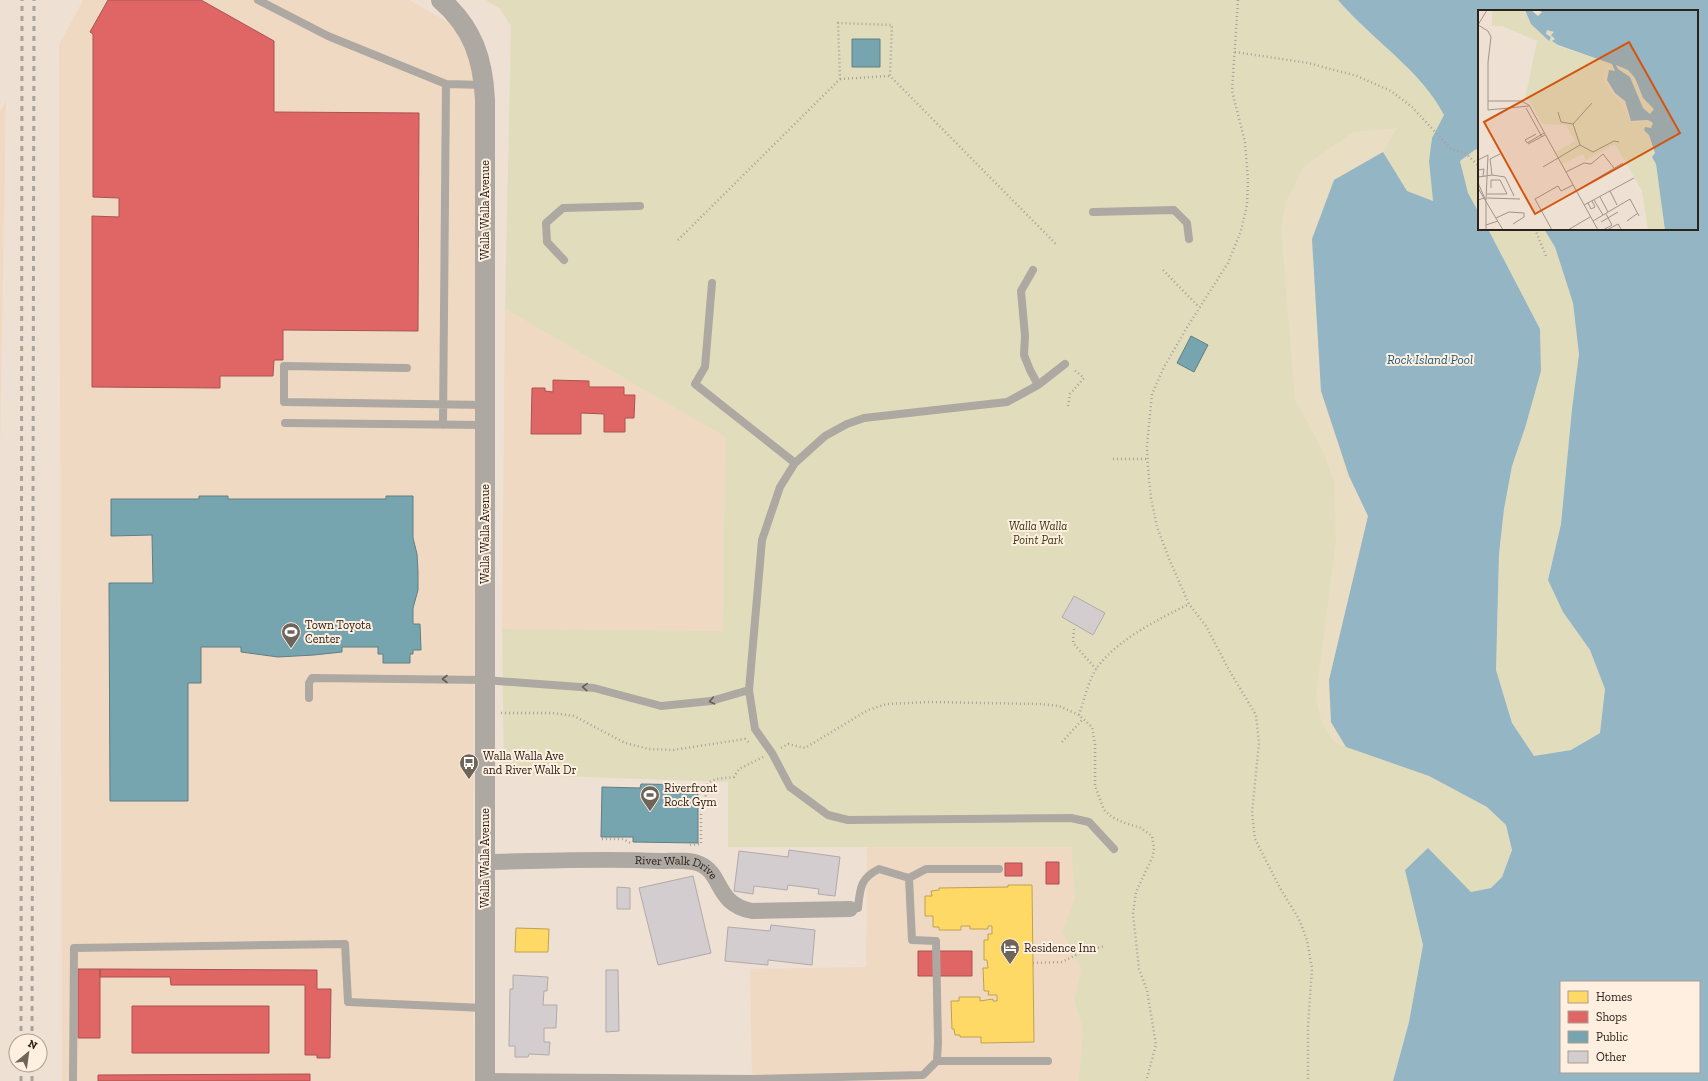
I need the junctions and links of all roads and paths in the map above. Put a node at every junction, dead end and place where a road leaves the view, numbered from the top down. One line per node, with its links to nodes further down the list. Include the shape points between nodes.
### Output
1 (258, 0): 7 (lane, via 328,36)
2 (441, 0): 8 (street, Walla Walla Avenue, via 471,37 481,64)
3 (1238, 0): 4 (path)
4 (1234, 52): 9 (path, via 1308,63 1357,76 1391,91 1431,126 1451,149 1465,153); 21 (path, via 1232,91 1245,142 1247,205 1241,232 1228,263)
5 (890, 76): 6 (path); 6 (path, via 892,25 838,23); 15 (path)
6 (840, 79): 14 (path)
7 (446, 84): 8 (lane); 25 (lane)
8 (484, 85): 26 (street, Walla Walla Avenue)
9 (1478, 165)
10 (640, 206): 17 (lane, via 563,208 546,223 547,242)
11 (1093, 212): 13 (lane, via 1174,210 1187,223)
12 (1536, 230): 16 (path)
13 (1189, 239)
14 (678, 240)
15 (1056, 244)
16 (1546, 256)
17 (564, 260)
18 (1032, 270): 24 (lane, via 1021,292 1024,355)
19 (1163, 270): 21 (path)
20 (712, 283): 33 (lane, via 704,367 695,384)
21 (1199, 307): 32 (path, via 1164,367 1152,394)
22 (1066, 364): 24 (lane); 27 (path, via 1084,378 1070,394)
23 (407, 368): 25 (lane, via 284,366 284,402)
24 (1038, 385): 33 (lane, via 1007,402 859,420 825,436)
25 (443, 404): 26 (lane); 29 (lane)
26 (486, 405): 30 (street, Walla Walla Avenue)
27 (1068, 406)
28 (285, 423): 29 (lane)
29 (442, 425): 30 (lane)
30 (486, 425): 37 (street, Walla Walla Avenue)
31 (1113, 459): 32 (path)
32 (1148, 459): 34 (path, via 1151,498 1157,527)
33 (795, 463): 38 (lane, via 780,487 762,540)
34 (1189, 604): 36 (path, via 1117,647); 64 (path, via 1206,626 1228,670 1256,715 1259,743 1252,813 1255,839 1299,920 1307,940 1312,968)
35 (1074, 629): 36 (path, via 1073,644)
36 (1096, 669): 41 (path)
37 (484, 680): 38 (lane, one-way to 37, via 711,701 661,706 594,688); 39 (lane, one-way to 39, via 312,678 309,683); 40 (street, Walla Walla Avenue)
38 (749, 690): 46 (lane, via 755,729)
39 (309, 698)
40 (484, 712): 44 (path, via 553,713 574,716 625,743 649,750 673,750 745,739); 52 (street, Walla Walla Avenue)
41 (1079, 715): 42 (path); 46 (path, via 1059,706 1040,704 887,704 868,710 806,748 788,744)
42 (1083, 718): 43 (path); 63 (path, via 1092,727 1095,744 1095,786 1104,810 1112,817 1141,828 1152,836 1153,856 1136,892 1133,914 1139,969 1147,990 1156,1045)
43 (1062, 742)
44 (754, 747)
45 (758, 752): 47 (path)
46 (772, 753): 47 (path); 51 (lane, via 790,787 828,815 848,820 1071,818 1089,822)
47 (762, 758): 49 (path, via 739,769 734,778 712,780 708,784 706,798 701,806 701,844)
48 (602, 838): 50 (path, via 623,839)
49 (685, 845)
50 (637, 846)
51 (1114, 848)
52 (485, 862): 55 (street, River Walk Drive, via 635,859 694,862 706,868 727,898 743,909); 58 (street, Walla Walla Avenue)
53 (999, 869): 54 (lane, via 926,869)
54 (909, 878): 55 (lane, via 879,869 869,874 860,887 858,908); 59 (lane, via 912,940 936,941)
55 (850, 909)
56 (1105, 946): 57 (path, via 1084,951 1062,962)
57 (1033, 963)
58 (485, 1008): 61 (street, Walla Walla Avenue); 62 (lane, via 348,1002 345,944 74,948)
59 (937, 1061): 60 (lane); 61 (lane, via 923,1074 753,1079)
60 (1048, 1061)
61 (485, 1079)
62 (73, 1081)
63 (1146, 1081)
64 (1308, 1081)

